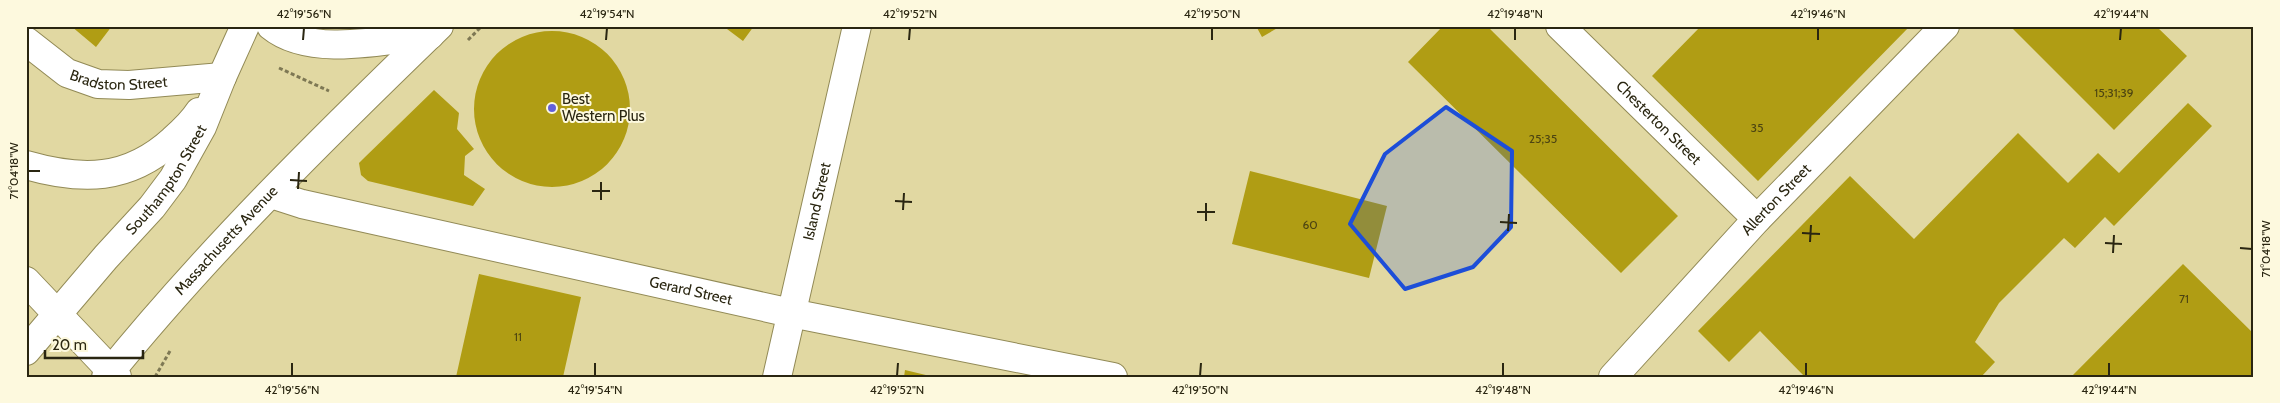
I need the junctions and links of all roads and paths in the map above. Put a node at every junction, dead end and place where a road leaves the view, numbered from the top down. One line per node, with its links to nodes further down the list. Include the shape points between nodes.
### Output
1 (245, 26): 9 (street, Southampton Street)
2 (272, 26): 6 (street, via 286,35 327,45)
3 (857, 26): 15 (street, Island Street)
4 (1560, 26): 13 (street, Chesterton Street)
5 (1945, 26): 13 (street, Allerton Street)
6 (435, 31): 12 (street, Massachusetts Avenue)
7 (26, 41): 9 (street, Bradston Street, via 68,73 98,84 129,85)
8 (278, 68): 10 (path)
9 (222, 77): 11 (street, via 194,121 143,163 121,172 94,176 71,176); 16 (street, Southampton Street, via 202,127 173,179)
10 (336, 94)
11 (26, 165)
12 (272, 194): 15 (street, Gerard Street, via 302,204); 19 (street, Massachusetts Avenue, via 156,316)
13 (1757, 218): 23 (street, Allerton Street)
14 (26, 281): 16 (street)
15 (791, 313): 21 (street, Island Street); 22 (street, Gerard Street)
16 (57, 314): 18 (street); 19 (street)
17 (175, 342): 20 (path)
18 (26, 351)
19 (111, 375)
20 (155, 377)
21 (777, 377)
22 (1113, 377)
23 (1613, 377)

